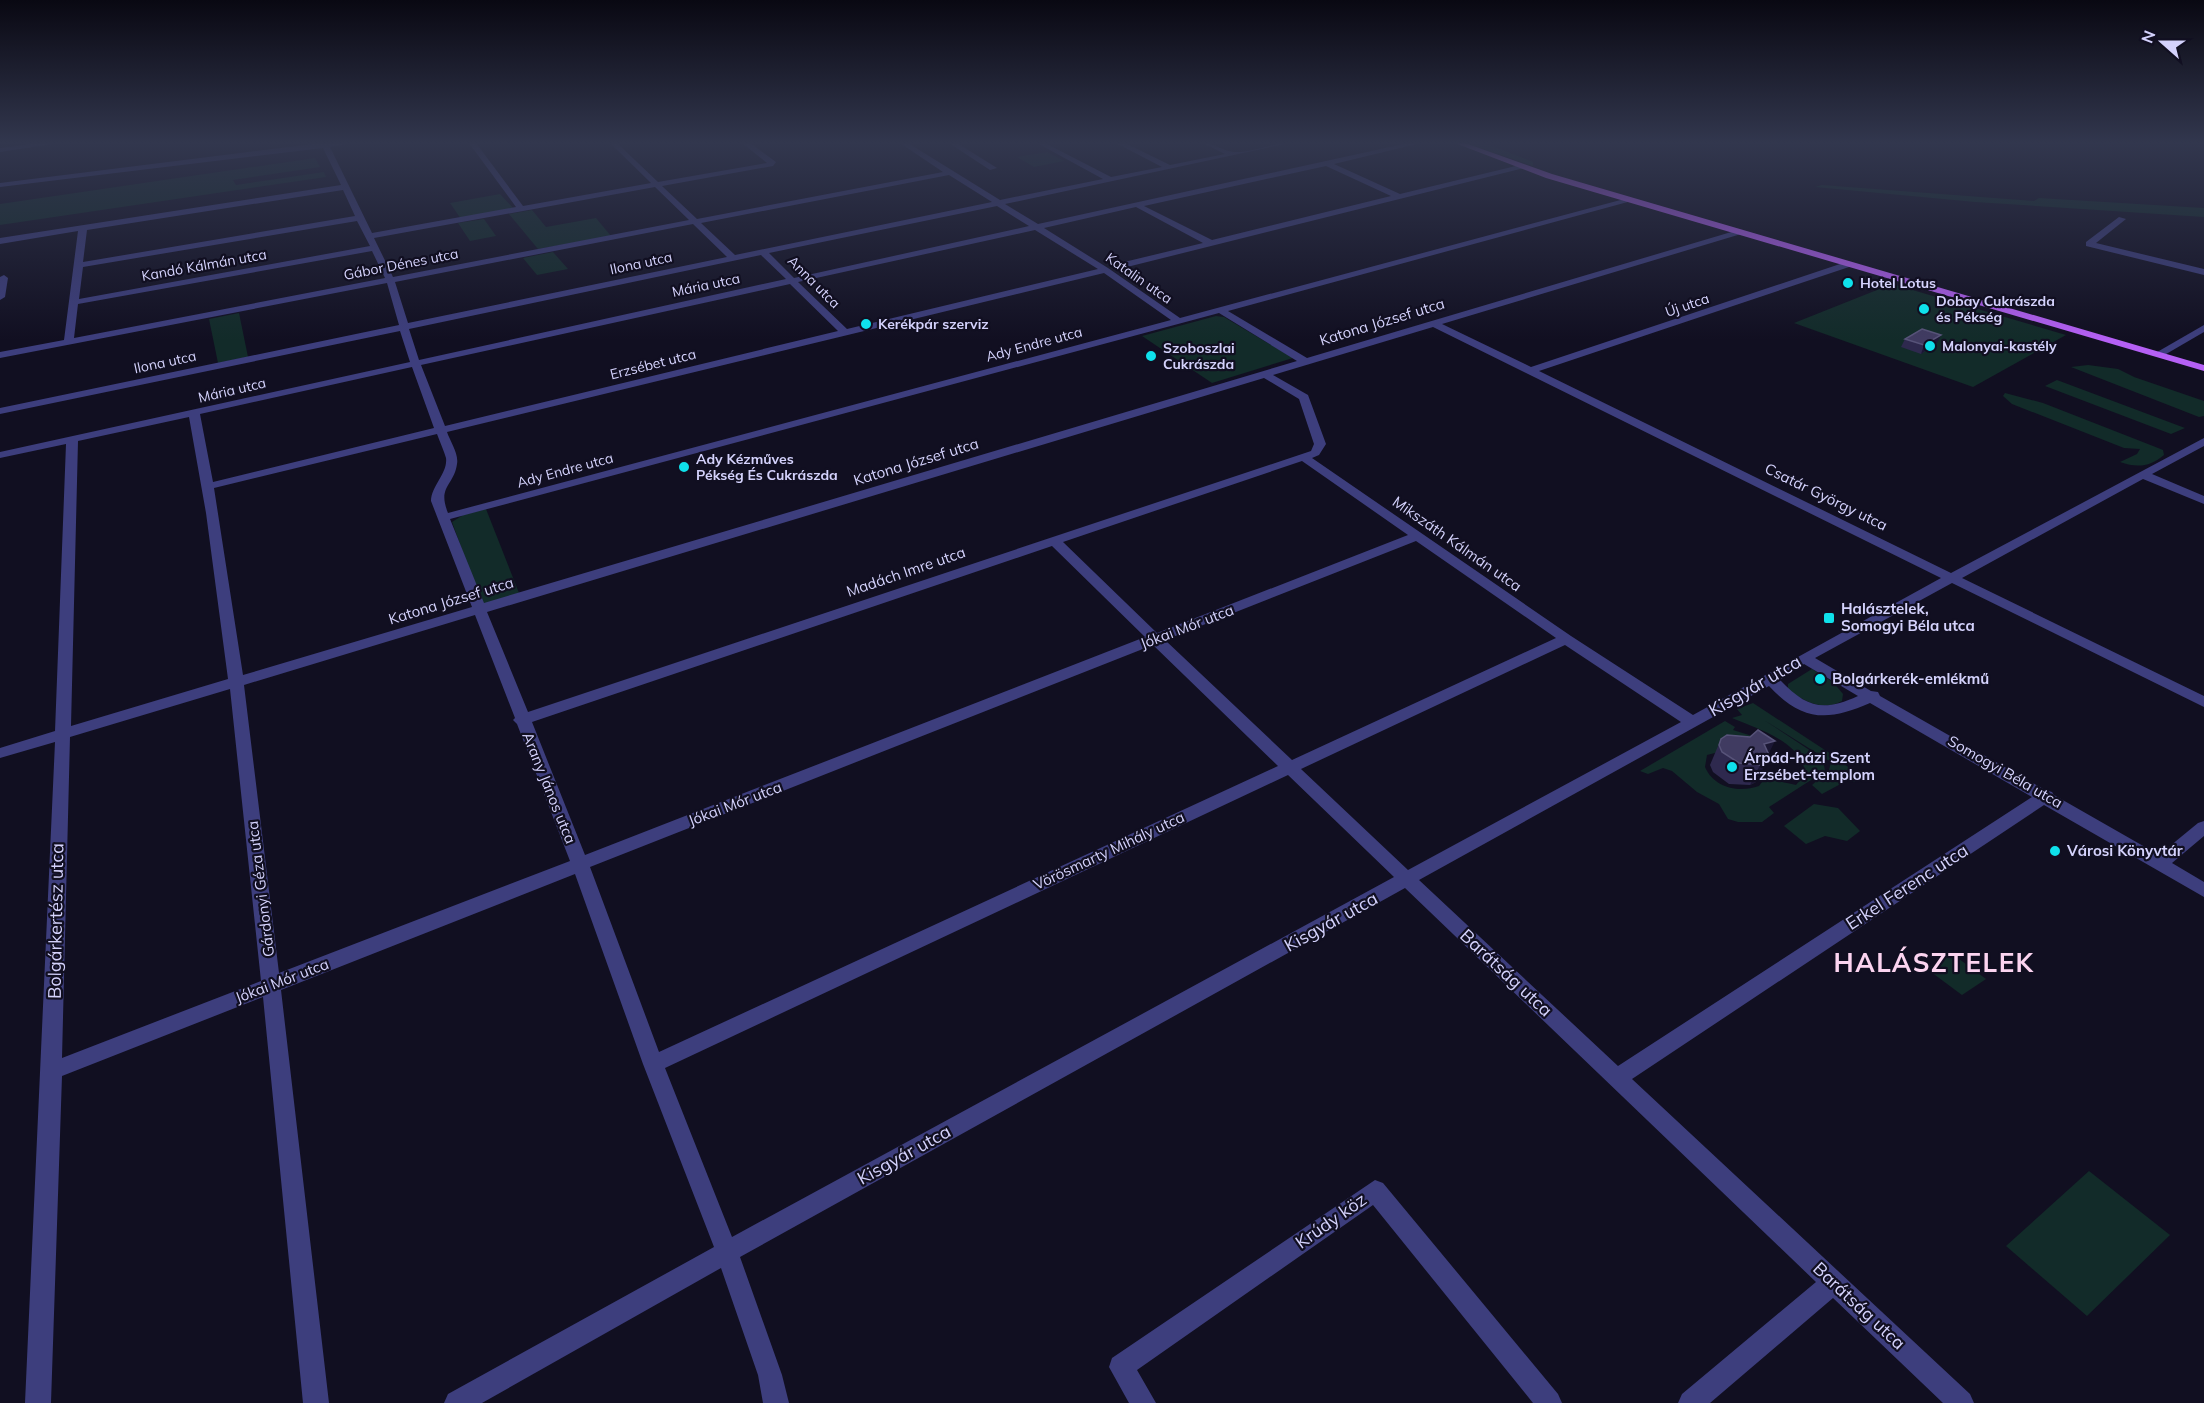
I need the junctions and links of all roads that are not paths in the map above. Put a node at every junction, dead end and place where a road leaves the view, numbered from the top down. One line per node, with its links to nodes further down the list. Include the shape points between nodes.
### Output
1 (204, 208): 18 (street)
2 (355, 208): 14 (street, Arany János utca)
3 (524, 208): 13 (street)
4 (680, 208): 16 (street)
5 (769, 208): 16 (street, Gábor Dénes utca)
6 (971, 208): 24 (street, Ilona utca)
7 (1006, 208): 17 (street, Katalin utca)
8 (1121, 208): 17 (street, Mária utca)
9 (1144, 208): 22 (street)
10 (1353, 208): 22 (street)
11 (1599, 208): 36 (street, Ady Endre utca)
12 (1659, 208): 19 (main road)
13 (521, 209): 20 (street)
14 (360, 218): 20 (street, Arany János utca); 27 (street)
15 (2122, 219): 30 (street, via 2089,244)
16 (695, 223): 25 (street); 32 (street, Gábor Dénes utca)
17 (1036, 227): 29 (street, Katalin utca); 33 (street, Mária utca)
18 (83, 228): 21 (street); 27 (street)
19 (1738, 232): 26 (main road); 38 (street, Katona József utca)
20 (369, 236): 23 (street, Arany János utca)
21 (0, 241)
22 (1210, 243): 28 (street)
23 (374, 248): 32 (street, Arany János utca); 35 (street, Kandó Kálmán utca)
24 (763, 252): 25 (street, Ilona utca); 33 (street, Anna utca)
25 (733, 258): 39 (street, Ilona utca)
26 (1849, 264): 44 (main road); 48 (street, Új utca)
27 (80, 265): 35 (street)
28 (1123, 265)
29 (1105, 270): 37 (street, Katalin utca); 41 (street, Erzsébet utca)
30 (2204, 272)
31 (4, 278): 34 (street)
32 (390, 280): 39 (street, Arany János utca); 42 (street, Gábor Dénes utca)
33 (794, 280): 41 (street, Anna utca); 46 (street, Mária utca)
34 (0, 297)
35 (75, 302): 42 (street)
36 (1220, 310): 37 (street, Ady Endre utca); 45 (street)
37 (1178, 321): 60 (street, Ady Endre utca)
38 (1433, 323): 45 (street, Katona József utca); 48 (street, Csatár György utca)
39 (402, 326): 46 (street, Arany János utca); 50 (street, Ilona utca)
40 (2204, 328): 44 (street)
41 (845, 333): 52 (street, Erzsébet utca)
42 (69, 341): 43 (street, Gábor Dénes utca)
43 (0, 355)
44 (2157, 355): 47 (main road)
45 (1306, 362): 49 (street, Katona József utca)
46 (415, 363): 51 (street, Mária utca); 52 (street, Arany János utca)
47 (2204, 368)
48 (1533, 370): 63 (street, Csatár György utca)
49 (1265, 374): 56 (street, via 1307,401 1320,444 1315,453); 64 (street, Katona József utca)
50 (0, 411)
51 (194, 412): 53 (street, Mária utca); 58 (street, Gárdonyi Géza utca)
52 (441, 431): 58 (street, Erzsébet utca); 60 (street, Arany János utca, via 452,460 436,494)
53 (72, 439): 55 (street, Mária utca); 74 (street, Bolgárkertész utca)
54 (2204, 441): 57 (street, Kisgyár utca)
55 (0, 455)
56 (1303, 457): 61 (street, Mikszáth Kálmán utca); 62 (street, Madách Imre utca)
57 (2145, 475): 59 (street); 63 (street, Kisgyár utca)
58 (209, 486): 69 (street, Gárdonyi Géza utca)
59 (2204, 500)
60 (445, 517): 64 (street, Arany János utca)
61 (1417, 536): 65 (street, Jókai Mór utca); 66 (street, Mikszáth Kálmán utca)
62 (1053, 540): 65 (street, Barátság utca); 72 (street, Madách Imre utca)
63 (1954, 578): 67 (street, Kisgyár utca); 71 (street, Csatár György utca)
64 (479, 610): 69 (street, Katona József utca); 72 (street, Arany János utca)
65 (1155, 639): 76 (street, Barátság utca); 79 (street, Jókai Mór utca)
66 (1566, 639): 73 (street, Mikszáth Kálmán utca); 76 (street, Vörösmarty Mihály utca)
67 (1804, 658): 68 (street, Kisgyár utca); 70 (street, Somogyi Béla utca)
68 (1771, 679): 70 (street, via 1788,699 1813,711 1842,710); 73 (street, Kisgyár utca)
69 (236, 682): 74 (street, Katona József utca); 83 (street, Gárdonyi Géza utca)
70 (1873, 695): 77 (street, Somogyi Béla utca)
71 (2204, 702)
72 (521, 720): 79 (street, Arany János utca)
73 (1693, 722): 81 (street, Kisgyár utca)
74 (61, 734): 75 (street, Katona József utca); 85 (street, Bolgárkertész utca)
75 (0, 753)
76 (1287, 767): 81 (street, Barátság utca); 84 (street, Vörösmarty Mihály utca)
77 (2046, 796): 80 (street, Somogyi Béla utca); 86 (street, Erkel Ferenc utca)
78 (2204, 827): 80 (street)
79 (580, 864): 83 (street, Jókai Mór utca); 84 (street, Arany János utca)
80 (2160, 864): 82 (street, Somogyi Béla utca)
81 (1406, 880): 86 (street, Barátság utca); 87 (street, Kisgyár utca)
82 (2204, 890)
83 (272, 985): 85 (street, Jókai Mór utca); 90 (street, Gárdonyi Géza utca)
84 (653, 1064): 87 (street, Arany János utca)
85 (52, 1071): 89 (street, Bolgárkertész utca)
86 (1618, 1077): 88 (street, Barátság utca)
87 (726, 1252): 91 (street, Kisgyár utca); 92 (street, Arany János utca, via 770,1375)
88 (1834, 1282): 95 (street); 96 (street, Barátság utca)
89 (38, 1403)
90 (316, 1403)
91 (457, 1403)
92 (776, 1403)
93 (1143, 1403): 94 (street, Krúdy köz, via 1121,1367 1375,1191)
94 (1549, 1403)
95 (1691, 1403)
96 (1961, 1403)

